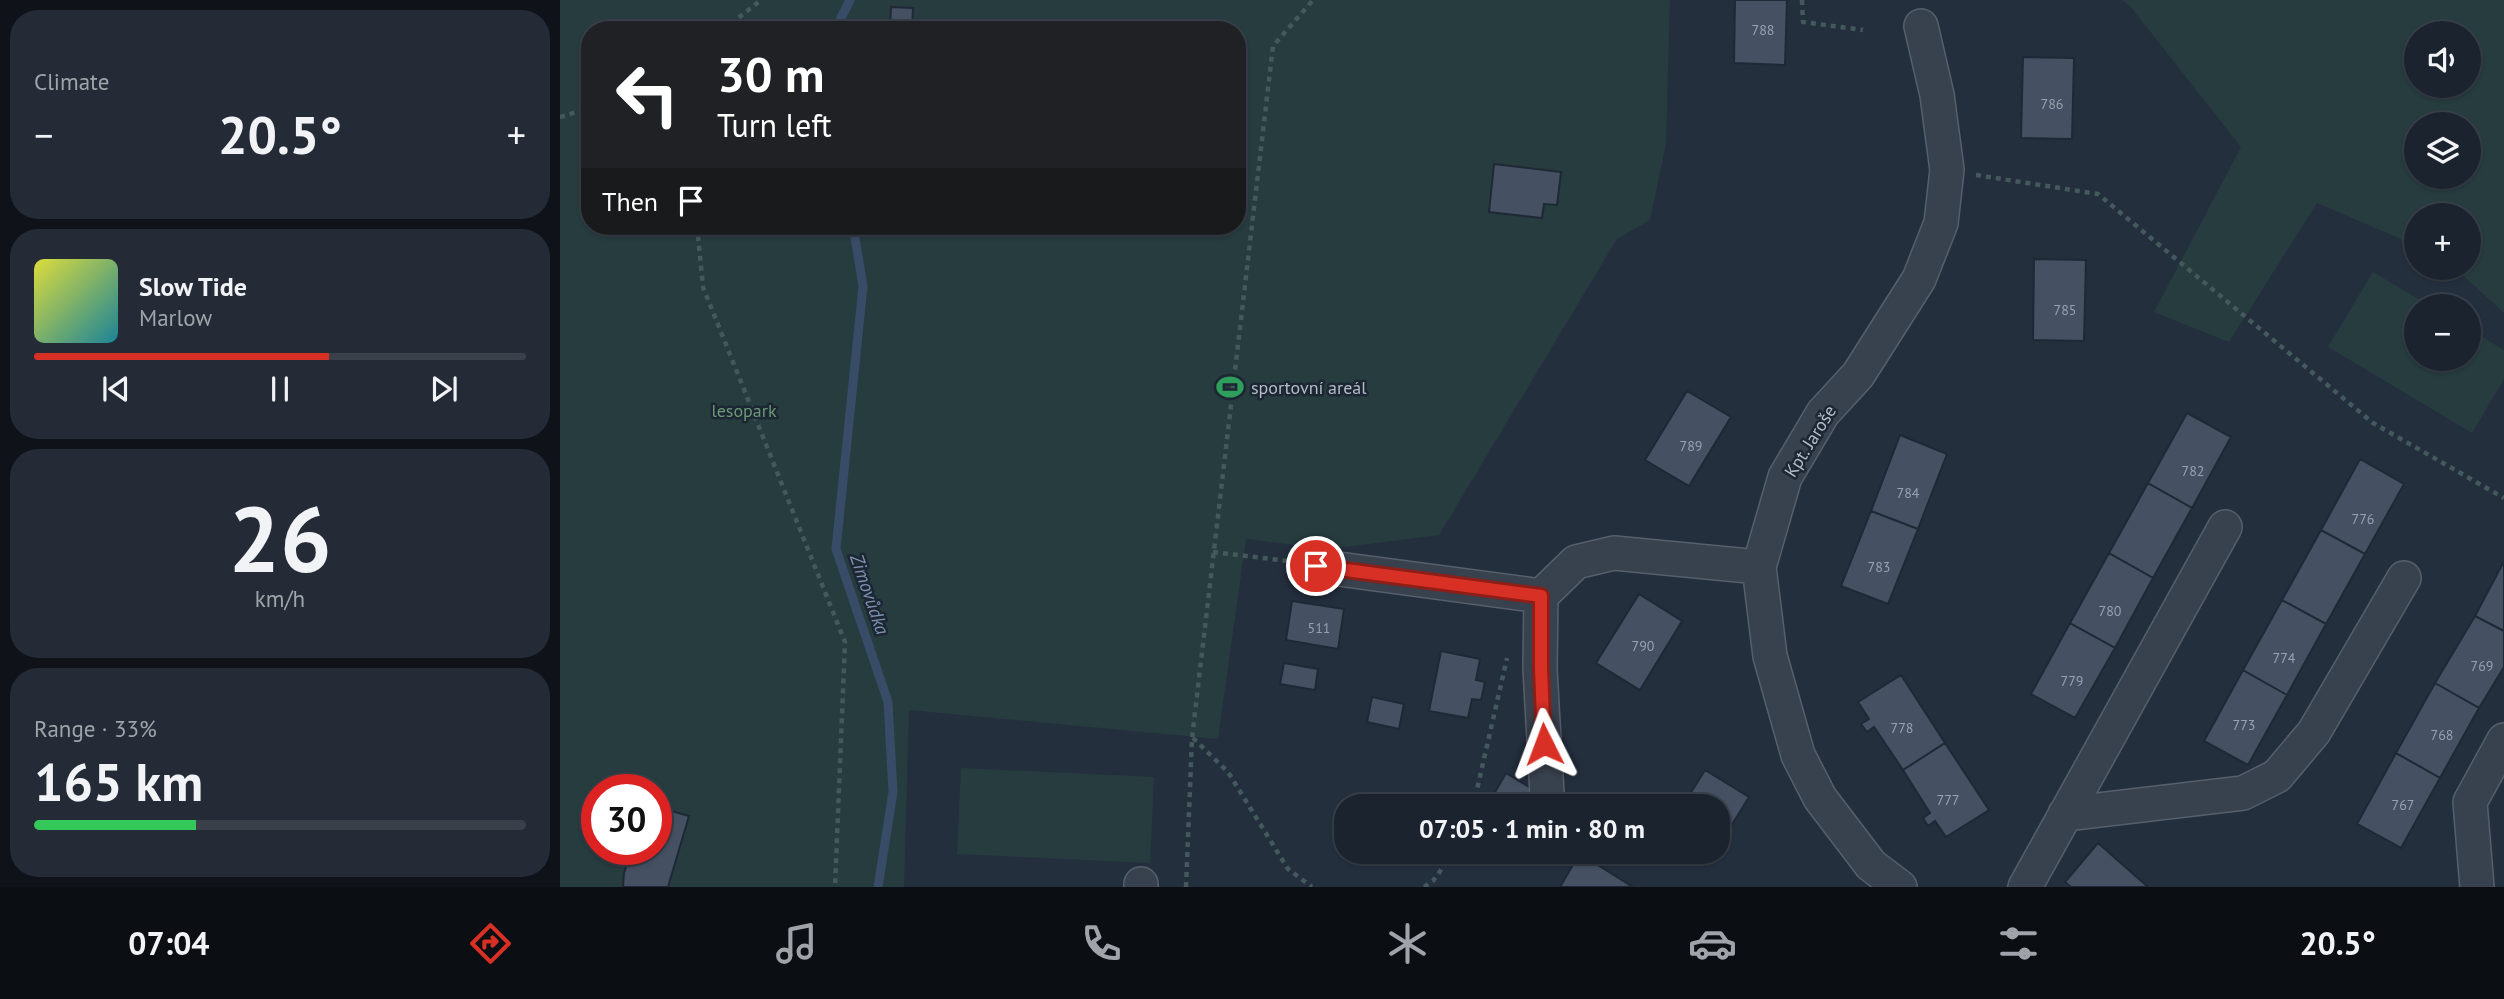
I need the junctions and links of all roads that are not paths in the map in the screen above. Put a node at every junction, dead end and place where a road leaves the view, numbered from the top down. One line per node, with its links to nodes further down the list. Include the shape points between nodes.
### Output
1 (1921, 26): 4 (street, Kpt. Jaroše, via 1947,170 1941,223 1919,279 1858,375 1823,413 1785,477)
2 (2225, 527): 9 (street)
3 (1316, 566): 6 (street)
4 (1759, 567): 6 (street, via 1615,554 1576,562); 10 (street, Kpt. Jaroše, via 1770,656 1798,755 1820,798 1871,865)
5 (2404, 578): 9 (street, via 2315,732 2277,776 2243,793)
6 (1541, 596): 8 (street)
7 (2504, 740): 12 (street, via 2470,802)
8 (1547, 794)
9 (2065, 814): 11 (street)
10 (1900, 887)
11 (2025, 887)
12 (2477, 887)

